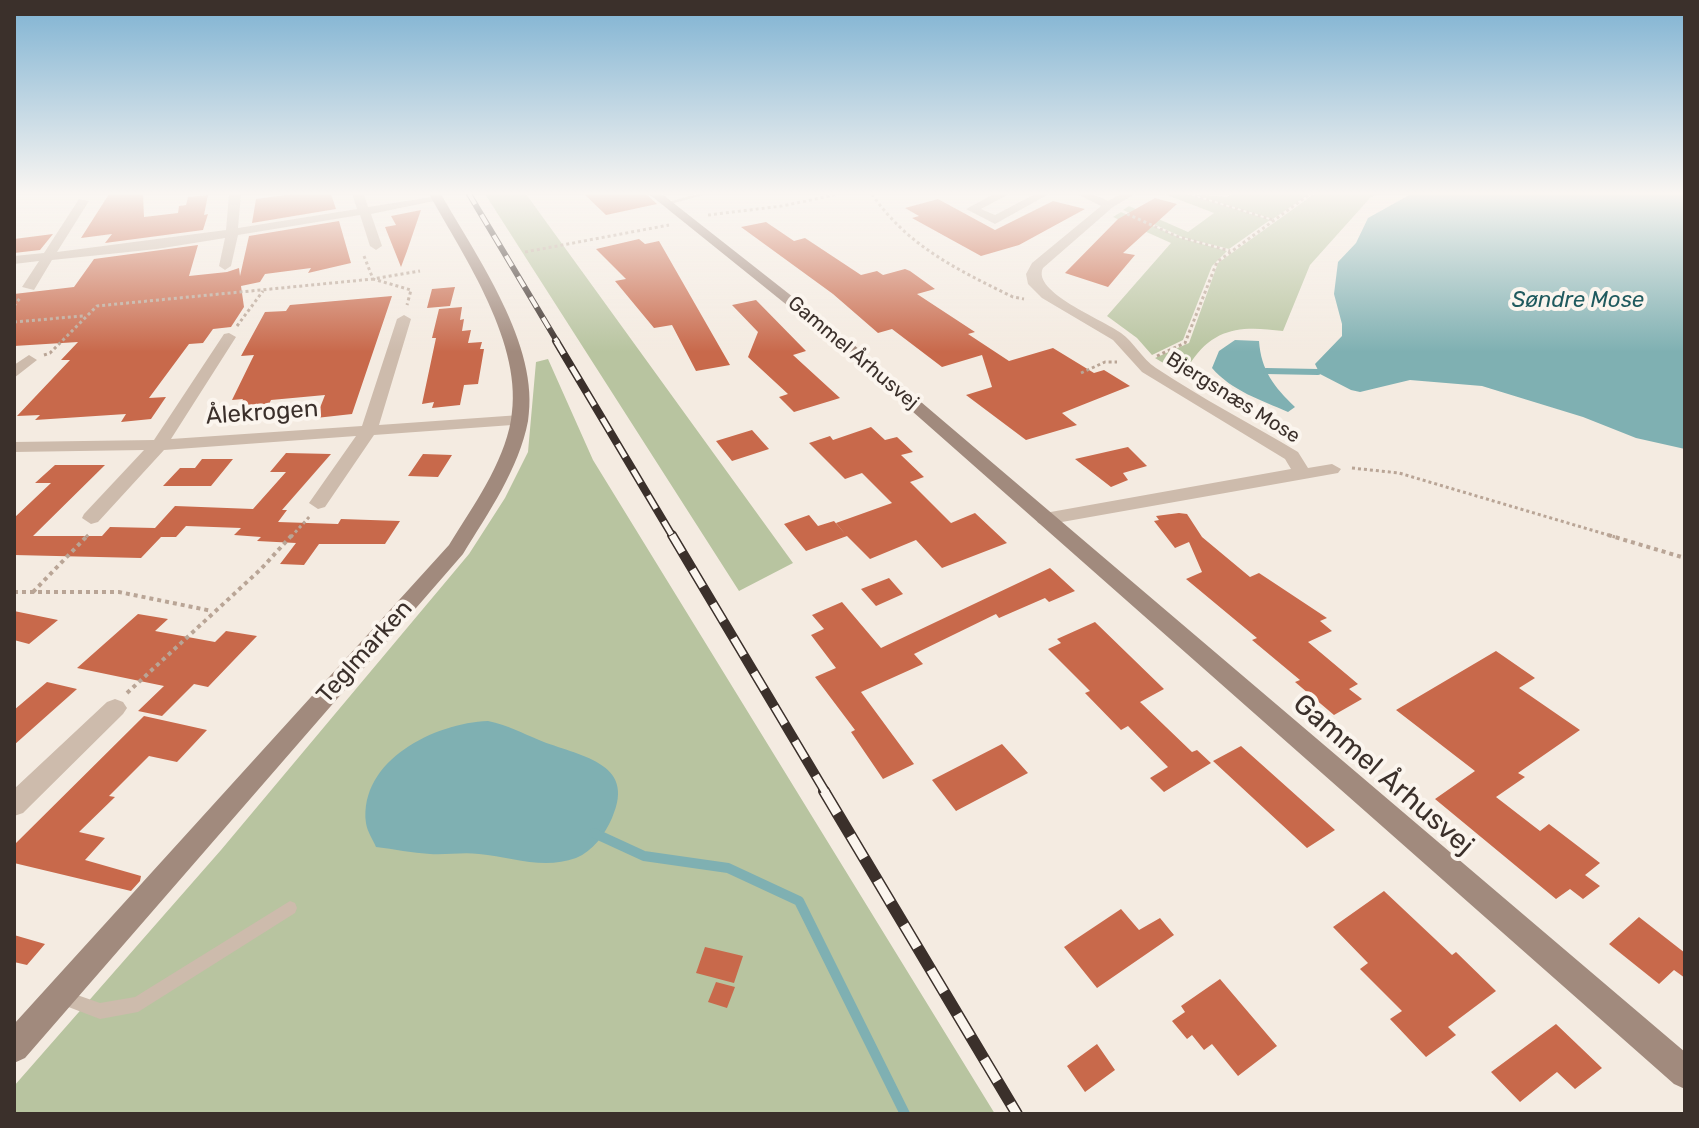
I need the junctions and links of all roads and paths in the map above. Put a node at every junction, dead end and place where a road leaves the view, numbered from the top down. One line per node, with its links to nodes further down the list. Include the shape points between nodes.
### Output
1 (56, 247): 14 (street)
2 (141, 247): 14 (street)
3 (229, 247): 16 (street)
4 (374, 247): 18 (path, via 361,250)
5 (463, 247): 31 (street, Teglmarken, via 509,333 523,390)
6 (541, 247): 13 (path)
7 (715, 247): 39 (street, Gammel Århusvej, via 849,348)
8 (921, 247): 21 (path, via 1013,297)
9 (1060, 247): 21 (street, via 1033,274)
10 (1214, 247): 12 (path)
11 (1236, 247): 12 (path)
12 (1230, 251): 27 (path, via 1217,262 1185,343)
13 (525, 252)
14 (51, 256): 15 (street); 19 (street)
15 (14, 260)
16 (225, 266)
17 (420, 271): 18 (path)
18 (373, 279): 20 (path); 23 (path, via 411,290)
19 (29, 287)
20 (264, 289): 22 (path, via 97,306); 25 (path)
21 (1047, 295): 27 (street, Bjergsnæs Mose, via 1118,337)
22 (85, 316): 24 (path); 26 (path, via 50,353)
23 (404, 319): 32 (street)
24 (14, 322)
25 (229, 337): 33 (street, Ålekrogen)
26 (29, 360): 29 (street)
27 (1144, 360): 28 (path); 30 (path, via 1105,362); 36 (street, Bjergsnæs Mose, via 1292,456 1299,463)
28 (1158, 364)
29 (14, 373)
30 (1081, 373)
31 (520, 420): 32 (street, Ålekrogen); 47 (street, Teglmarken, via 492,489 456,549)
32 (369, 430): 33 (street, Ålekrogen); 37 (street)
33 (159, 445): 34 (street, Ålekrogen); 38 (street, Ålekrogen)
34 (14, 447)
35 (1332, 469): 36 (street); 40 (path, via 1399,473)
36 (1297, 475): 39 (street)
37 (318, 503): 43 (path, via 261,569)
38 (91, 518): 42 (path, via 96,527)
39 (1045, 519): 49 (street, Gammel Århusvej)
40 (1685, 558)
41 (14, 592): 42 (path)
42 (33, 592): 43 (path, via 119,592)
43 (212, 611): 44 (path)
44 (115, 708): 45 (street)
45 (14, 805)
46 (290, 908): 47 (lane, via 138,1004 100,1011)
47 (58, 997): 48 (street, Teglmarken)
48 (14, 1047)
49 (1685, 1073)

